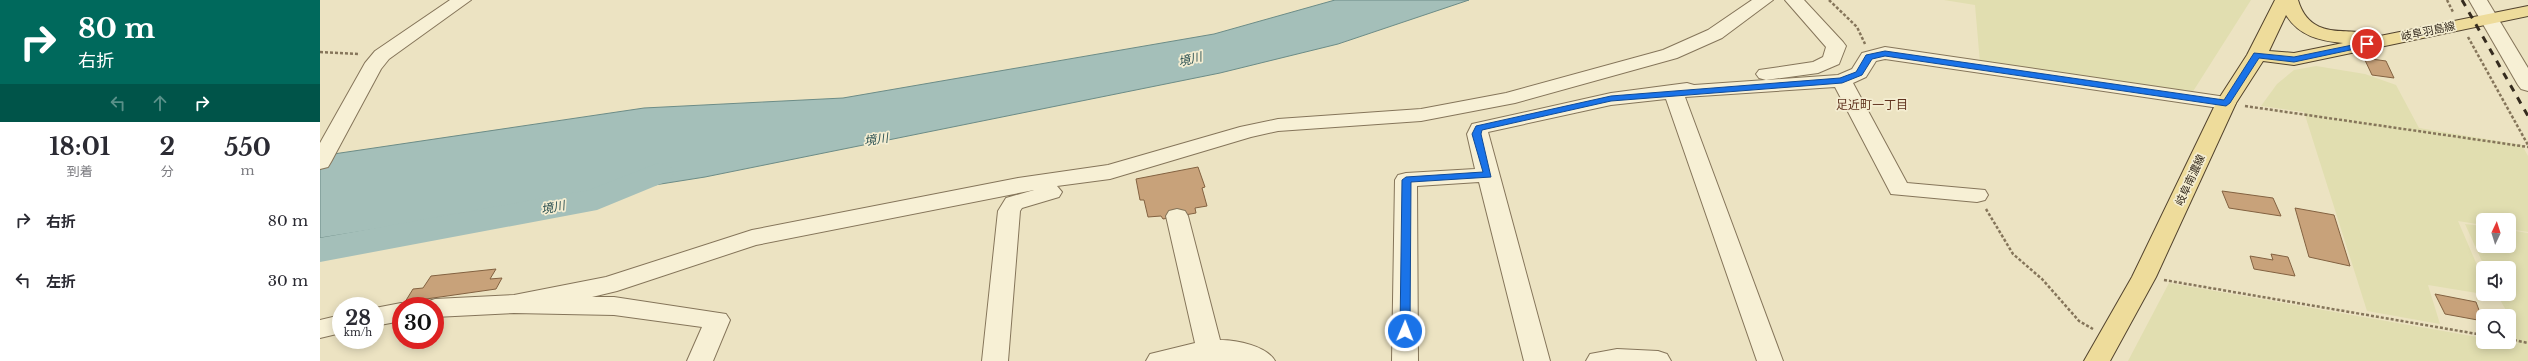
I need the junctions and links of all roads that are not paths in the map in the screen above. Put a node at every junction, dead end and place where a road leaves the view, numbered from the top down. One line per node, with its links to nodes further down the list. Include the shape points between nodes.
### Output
1 (462, 0): 15 (street, via 382,55 372,66)
2 (1764, 0): 17 (street, via 1716,34 1670,54 1508,99 1421,115 1278,125 1214,140 1144,163)
3 (1794, 0): 13 (street, via 1836,46 1832,60 1818,67 1740,77)
4 (2284, 0): 10 (main road, 岐阜南濃線)
5 (2289, 0): 9 (main road, via 2291,13 2297,22 2314,31 2338,38)
6 (2478, 0): 8 (street)
7 (2528, 11): 8 (main road, 岐阜羽島線)
8 (2490, 19): 9 (main road, 岐阜羽島線); 12 (street)
9 (2381, 41): 10 (main road, 岐阜羽島線, via 2294,59)
10 (2256, 55): 14 (main road, 岐阜南濃線)
11 (1842, 81): 13 (street); 14 (street, via 1859,73 1869,57 1885,54); 18 (street, via 1899,189)
12 (2528, 85)
13 (1673, 92): 16 (street, via 1611,99 1479,128 1477,134); 34 (street)
14 (2226, 103): 35 (main road, 岐阜南濃線, via 2144,277)
15 (320, 162)
16 (1488, 175): 29 (street, via 1406,180); 30 (street)
17 (1082, 176): 20 (street, via 975,194 752,238 608,285); 26 (street, via 1070,187 1020,201 1009,211)
18 (1978, 195)
19 (1177, 216): 24 (street)
20 (514, 304): 21 (street); 25 (street, via 614,306 717,320)
21 (444, 307)
22 (332, 326): 23 (street)
23 (320, 329)
24 (1212, 355): 27 (street); 28 (street, via 1227,349)
25 (700, 361)
26 (995, 361)
27 (1159, 361)
28 (1262, 361)
29 (1405, 361)
30 (1537, 361)
31 (1600, 361): 32 (street)
32 (1653, 361): 33 (street)
33 (1658, 361)
34 (1770, 361)
35 (2097, 361)

